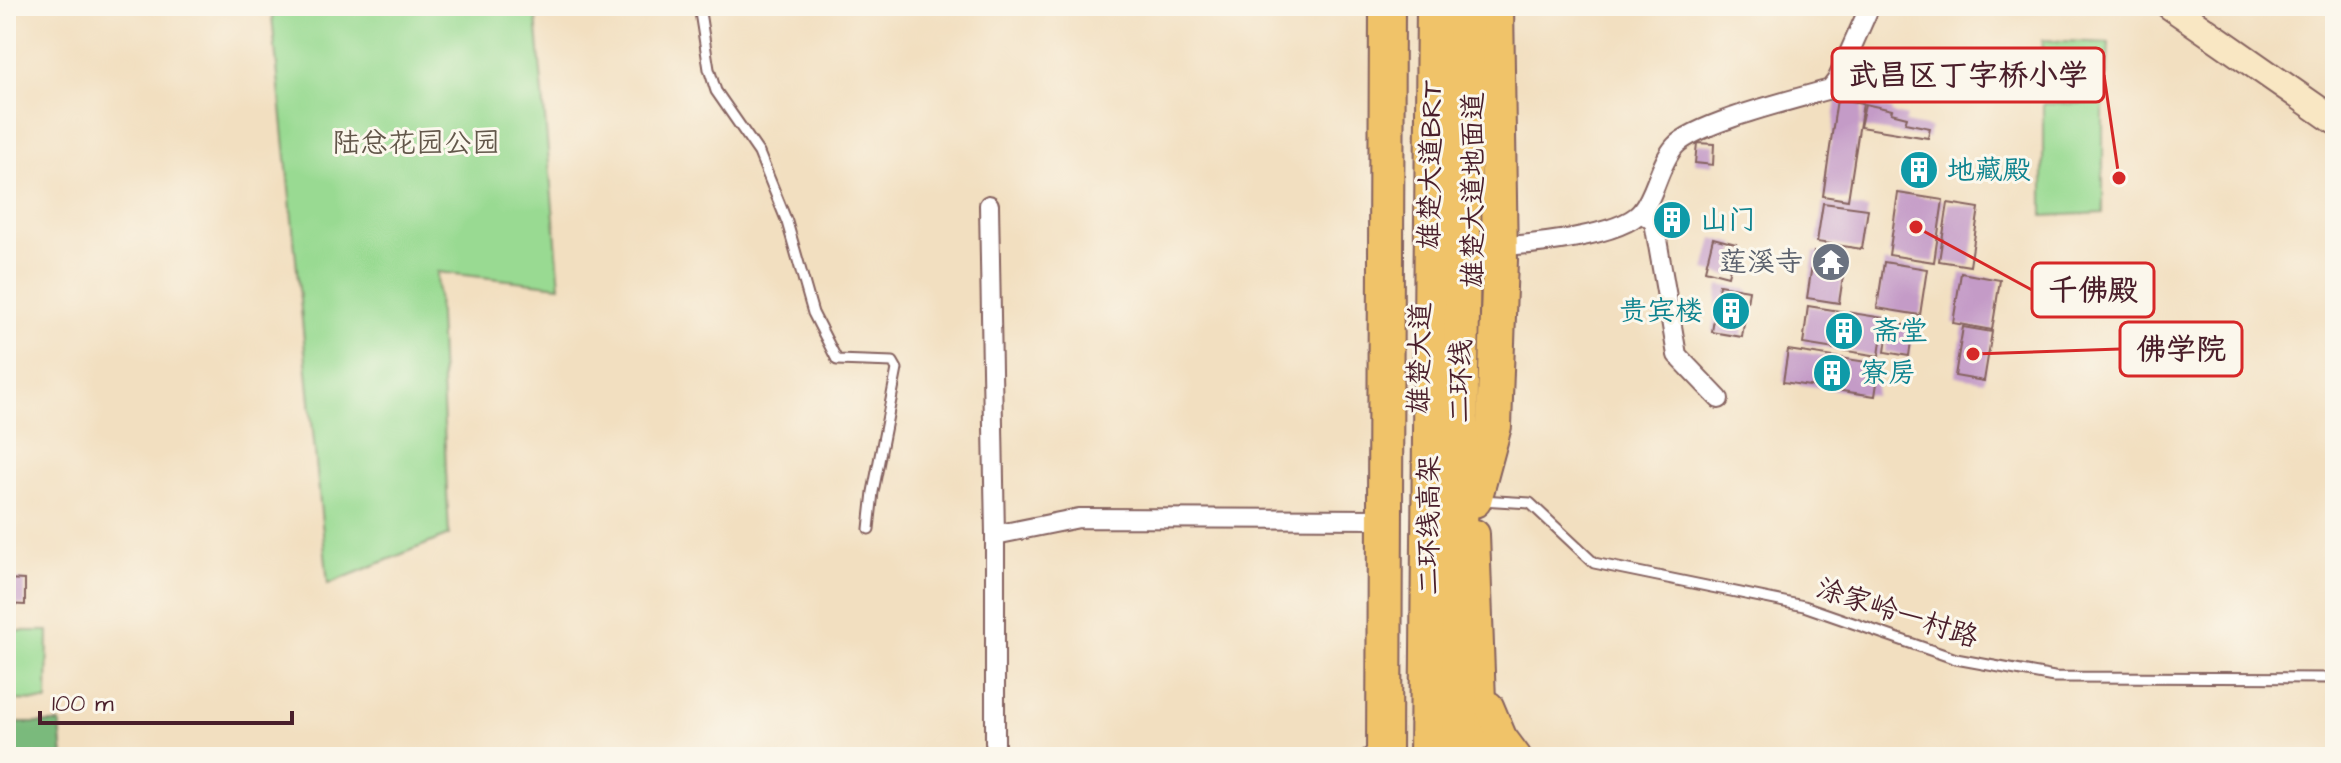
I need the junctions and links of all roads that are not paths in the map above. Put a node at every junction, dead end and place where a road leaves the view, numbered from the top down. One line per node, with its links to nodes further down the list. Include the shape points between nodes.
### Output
1 (699, 6): 18 (lane, via 716,91 759,153 787,222 813,313 837,360 893,362 897,369)
2 (1387, 6): 17 (highway)
3 (1424, 6): 23 (main road, 雄楚大道, via 1419,442)
4 (1434, 6): 24 (highway, 二环线高架)
5 (1467, 6): 25 (highway, 二环线)
6 (1473, 6): 16 (main road, 雄楚大道地面道)
7 (1496, 6): 14 (highway)
8 (1870, 6): 13 (street, via 1830,89 1706,127 1675,146)
9 (2170, 6): 10 (street)
10 (2335, 121)
11 (1453, 177): 16 (lane, 雄楚大道BRT)
12 (989, 205): 19 (street)
13 (1652, 219): 14 (street, via 1533,245); 15 (street, via 1677,355)
14 (1500, 246): 16 (highway, via 1494,426)
15 (1719, 399)
16 (1461, 510): 20 (lane, 涂家岭一村路, via 1530,503 1594,563 1804,606 1956,659 2054,677); 21 (main road, 雄楚大道地面道)
17 (1385, 519): 19 (street, via 1079,518); 23 (highway)
18 (869, 529)
19 (995, 535): 22 (street)
20 (2335, 678)
21 (1483, 689): 26 (main road, 雄楚大道地面道); 27 (main road, via 1502,737)
22 (995, 743)
23 (1385, 754)
24 (1427, 757)
25 (1459, 757)
26 (1483, 757)
27 (1517, 757)

